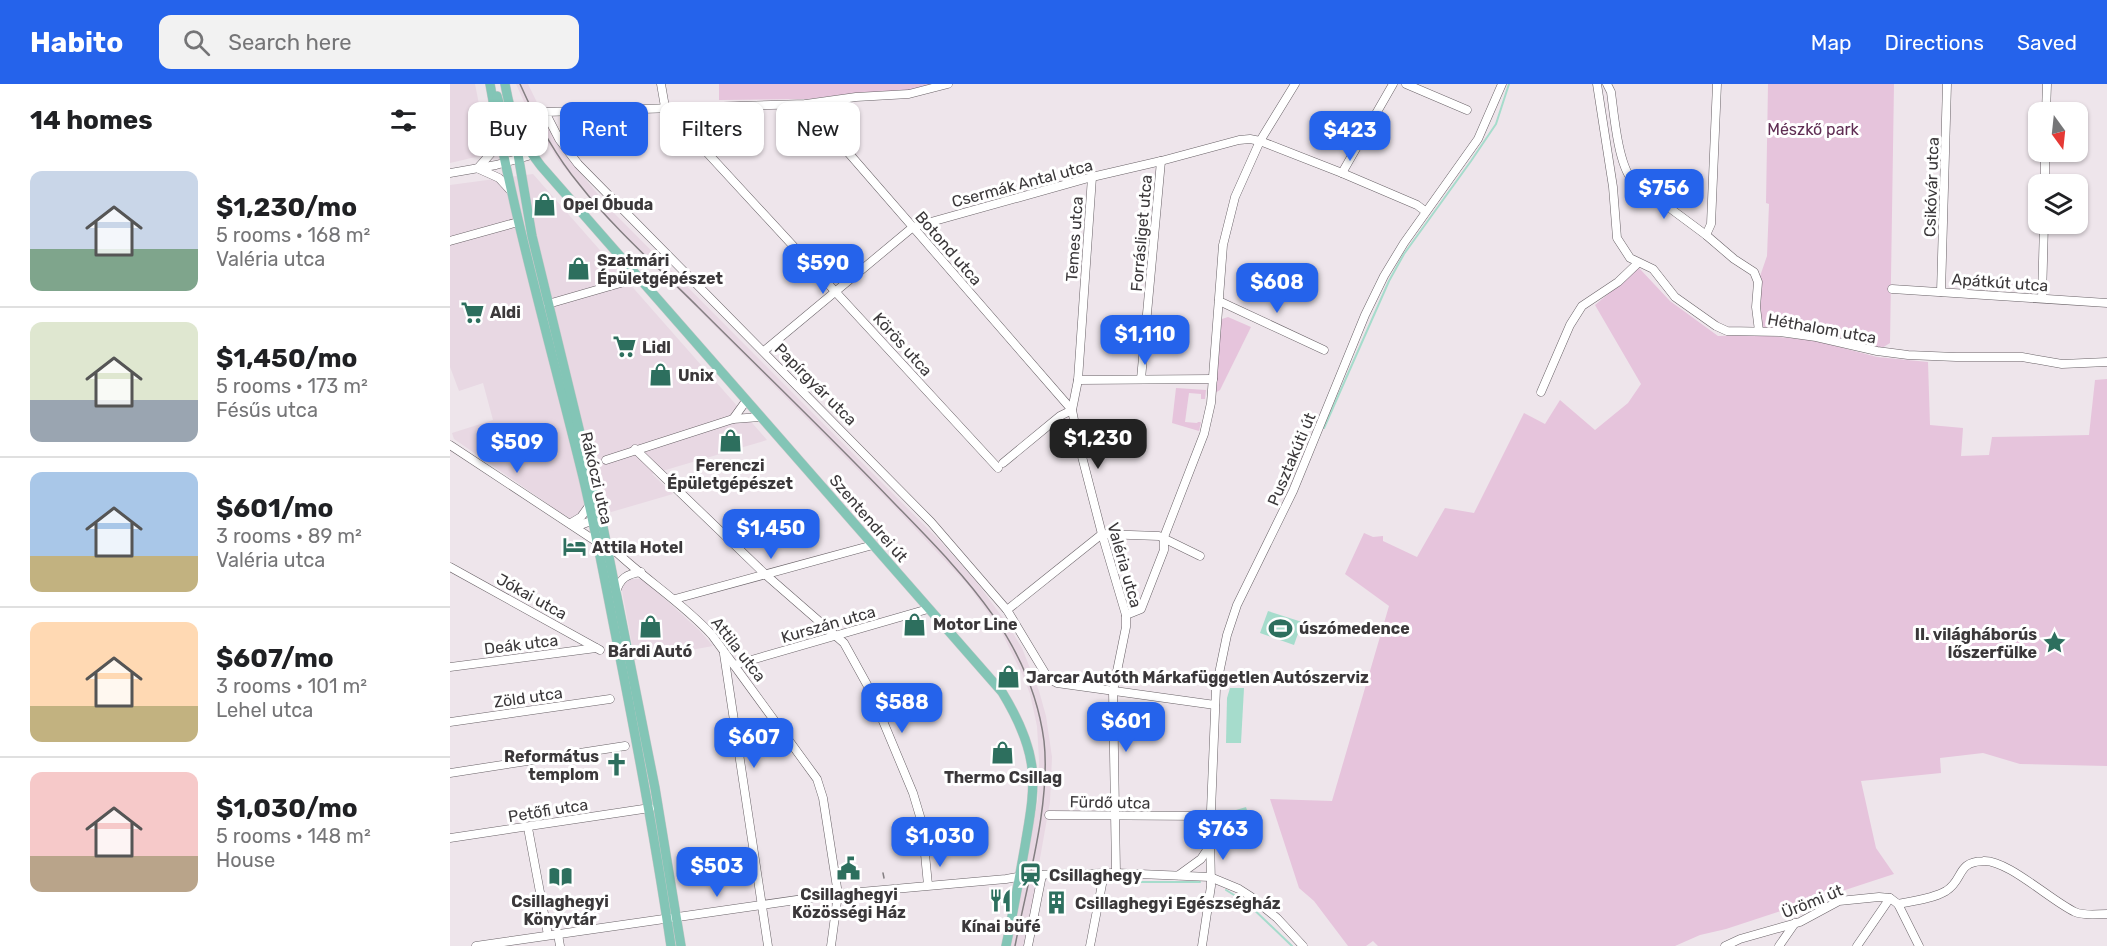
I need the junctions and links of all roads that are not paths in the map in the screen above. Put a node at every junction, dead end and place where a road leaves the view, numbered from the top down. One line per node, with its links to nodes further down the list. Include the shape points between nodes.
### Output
1 (491, 84): 14 (main road, Rákóczi utca); 15 (main road)
2 (505, 84): 16 (main road, Szentendrei út)
3 (661, 84): 17 (street)
4 (948, 84): 18 (street, via 909,94)
5 (1295, 84): 22 (street)
6 (1393, 84): 34 (street)
7 (1406, 84): 21 (street)
8 (1502, 84): 37 (street, Pusztakúti út, via 1478,139)
9 (1597, 84): 43 (street, Héthalom utca, via 1617,238 1624,251)
10 (1607, 84): 41 (street, via 1628,174)
11 (1717, 84): 41 (street, via 1711,224)
12 (1947, 84): 47 (street, Csikóvár utca)
13 (2047, 84): 19 (street)
14 (494, 102)
15 (498, 102)
16 (509, 102)
17 (664, 102)
18 (820, 102)
19 (2046, 102)
20 (660, 107): 54 (street, Papírgyár utca, via 545,112 579,164)
21 (1467, 110)
22 (1260, 141): 29 (street, Csermák Antal utca, via 1239,140); 34 (street); 49 (street, via 1234,197 1223,245)
23 (488, 156): 32 (street)
24 (503, 156): 30 (main road, Rákóczi utca)
25 (534, 156): 31 (main road, Szentendrei út)
26 (711, 156): 46 (street, Körös utca)
27 (851, 156): 39 (street, Botond utca)
28 (524, 157): 30 (street); 31 (main road, Szentendrei út); 51 (main road, Rákóczi utca, via 532,236)
29 (1161, 161): 35 (street, Csermák Antal utca); 56 (street, Forrásliget utca)
30 (504, 163): 32 (street); 36 (main road, Rákóczi utca)
31 (541, 166): 44 (main road, Szentendrei út)
32 (477, 168): 33 (street); 36 (street, via 499,178)
33 (450, 173)
34 (1342, 173): 37 (street)
35 (1092, 177): 39 (street, Csermák Antal utca); 58 (street, Temes utca)
36 (510, 190): 38 (main road, Rákóczi utca)
37 (1425, 211): 94 (street, Pusztakúti út, via 1384,276 1365,315 1293,491 1237,605 1219,668)
38 (518, 222): 42 (street); 67 (main road, Rákóczi utca)
39 (913, 227): 46 (street, Csermák Antal utca); 61 (street, Botond utca)
40 (2044, 234): 48 (street)
41 (1706, 235): 52 (street, via 1757,277)
42 (454, 240)
43 (1638, 263): 52 (street, Héthalom utca, via 1653,269 1675,297 1716,326 1727,331); 59 (street, via 1578,312)
44 (638, 278): 51 (street); 60 (main road, Szentendrei út)
45 (1892, 289): 47 (street, Apátkút utca)
46 (836, 291): 54 (street, Csermák Antal utca); 61 (street, Körös utca, via 1001,465)
47 (1941, 292): 48 (street, Apátkút utca)
48 (2042, 298): 50 (street, Apátkút utca)
49 (1219, 301): 53 (street); 57 (street)
50 (2107, 303)
51 (548, 304): 68 (main road, Rákóczi utca)
52 (1759, 330): 55 (street, Héthalom utca, via 1908,355 2022,357 2080,365)
53 (1324, 350)
54 (764, 351): 82 (street, Papírgyár utca, via 931,522)
55 (2107, 362)
56 (1141, 379): 57 (street); 58 (street)
57 (1213, 379): 72 (street, via 1204,434)
58 (1078, 380): 61 (street, Temes utca)
59 (1541, 393)
60 (746, 401): 62 (main road, Szentendrei út); 63 (street)
61 (1072, 410): 71 (street, Valéria utca)
62 (760, 417): 63 (street); 74 (main road, Szentendrei út)
63 (733, 419): 65 (street)
64 (450, 445): 70 (street, Attila utca)
65 (635, 449): 66 (street); 78 (street)
66 (606, 460)
67 (589, 506): 69 (main road, Rákóczi utca); 70 (street)
68 (600, 513): 69 (street); 73 (main road, Rákóczi utca)
69 (592, 522): 70 (street); 73 (main road, Rákóczi utca)
70 (570, 524): 73 (street, Attila utca)
71 (1102, 534): 72 (street); 82 (street); 83 (street, Valéria utca)
72 (1164, 537): 75 (street); 83 (street, via 1164,550 1141,609)
73 (602, 542): 77 (street, Attila utca); 79 (main road, Rákóczi utca); 98 (main road, Rákóczi utca)
74 (873, 545): 78 (street); 81 (main road, Szentendrei út)
75 (1200, 556)
76 (450, 567): 85 (street, Jókai utca)
77 (641, 572): 79 (street, via 623,578); 80 (street, Attila utca)
78 (766, 575): 80 (street); 84 (street)
79 (616, 592): 117 (main road, Rákóczi utca, via 655,788)
80 (675, 600): 86 (street, Attila utca)
81 (928, 609): 84 (street, Kurszán utca); 110 (main road, Szentendrei út, via 1002,692 1019,722 1031,763 1033,788)
82 (1007, 610): 92 (street, Papírgyár utca, via 1045,674 1057,683)
83 (1126, 615): 92 (street, Valéria utca)
84 (836, 635): 88 (street, Kurszán utca); 111 (street, via 870,690 908,783 922,823)
85 (598, 649): 89 (street, Deák utca)
86 (723, 649): 87 (street); 88 (street, Attila utca)
87 (727, 664): 88 (street); 91 (street)
88 (736, 665): 90 (street, Attila utca)
89 (450, 667)
90 (743, 674): 91 (street); 112 (street, Attila utca, via 817,779)
91 (729, 680): 114 (street)
92 (1113, 691): 94 (street); 100 (street, Valéria utca)
93 (610, 699): 95 (street, Zöld utca)
94 (1215, 705): 104 (street, Pusztakúti út)
95 (450, 722)
96 (625, 746): 97 (street)
97 (450, 773)
98 (650, 808): 102 (street, Petőfi utca); 117 (main road, Rákóczi utca)
99 (1049, 815): 100 (street, Fürdő utca)
100 (1114, 816): 101 (street, Fürdő utca); 105 (street, Valéria utca)
101 (1207, 816)
102 (528, 828): 103 (street, Petőfi utca); 120 (street)
103 (450, 838)
104 (1210, 846): 108 (street, via 1201,859); 109 (street, Pusztakúti út)
105 (1116, 873): 106 (street); 108 (street)
106 (1104, 874): 107 (street); 129 (street)
107 (1042, 875): 110 (street); 128 (street)
108 (1178, 875): 109 (street)
109 (1210, 877): 130 (street, Pusztakúti út); 131 (street, via 1256,900)
110 (1019, 878): 111 (street); 127 (main road, Szentendrei út)
111 (928, 885): 112 (street)
112 (838, 894): 114 (street); 126 (street, Attila utca)
113 (1890, 898): 115 (street); 118 (street, Ürömi út, via 1839,901); 134 (street)
114 (761, 904): 117 (street); 125 (street)
115 (1898, 904): 116 (street, via 1945,892 1966,865 1988,860 2076,912); 135 (street)
116 (2107, 914)
117 (672, 917): 119 (street); 123 (main road); 124 (main road)
118 (1795, 923): 132 (street, Ürömi út); 133 (street)
119 (558, 934): 120 (street); 122 (street)
120 (548, 935): 121 (street)
121 (476, 946)
122 (560, 946)
123 (671, 946)
124 (681, 946)
125 (768, 946)
126 (831, 946)
127 (1006, 946)
128 (1028, 946)
129 (1090, 946)
130 (1202, 946)
131 (1304, 946)
132 (1725, 946)
133 (1779, 946)
134 (1857, 946)
135 (1919, 946)

